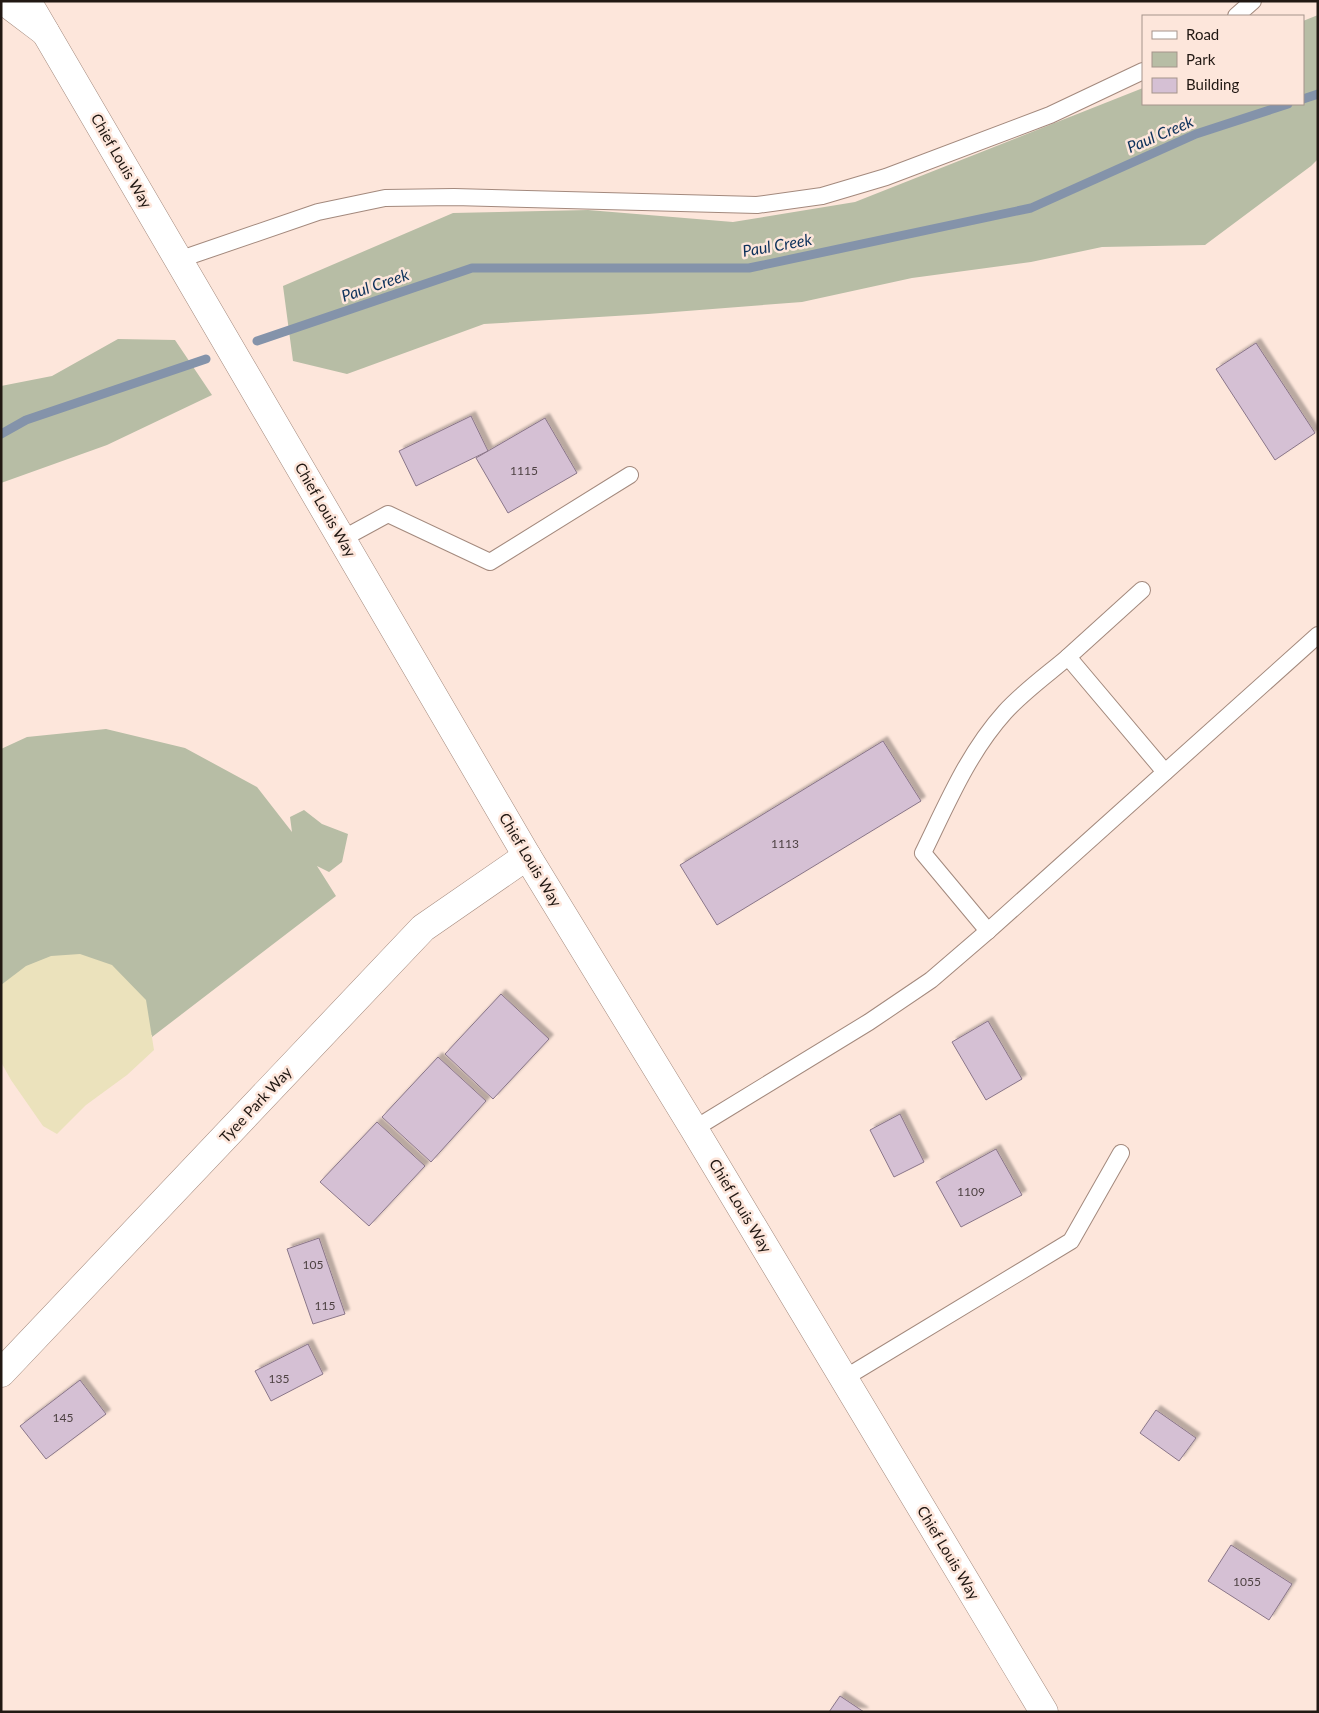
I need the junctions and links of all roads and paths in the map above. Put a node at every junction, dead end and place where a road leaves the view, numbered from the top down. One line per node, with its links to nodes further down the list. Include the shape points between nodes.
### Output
1 (4, 1): 6 (street)
2 (27, 1): 6 (street, Chief Louis Way)
3 (38, 1): 6 (street)
4 (1253, 1): 5 (lane)
5 (1237, 15)
6 (45, 32): 8 (street, Chief Louis Way)
7 (1142, 71): 8 (lane, via 1050,115 886,177 822,196 757,205 454,196 386,198 318,212)
8 (178, 260): 10 (street, Chief Louis Way)
9 (630, 475): 10 (lane, via 490,562 388,514)
10 (342, 540): 15 (street, Chief Louis Way)
11 (1142, 590): 13 (lane)
12 (1318, 635): 14 (lane)
13 (1068, 657): 14 (lane); 16 (lane, via 1006,711 981,742 959,778 923,853)
14 (1165, 772): 16 (lane)
15 (527, 856): 17 (street, Chief Louis Way); 19 (street, Tyee Park Way, via 422,928)
16 (988, 931): 17 (lane, via 930,980 869,1022)
17 (694, 1129): 20 (street, Chief Louis Way)
18 (1121, 1153): 20 (lane, via 1071,1241)
19 (1, 1373)
20 (843, 1379): 21 (street, Chief Louis Way)
21 (1044, 1712)

